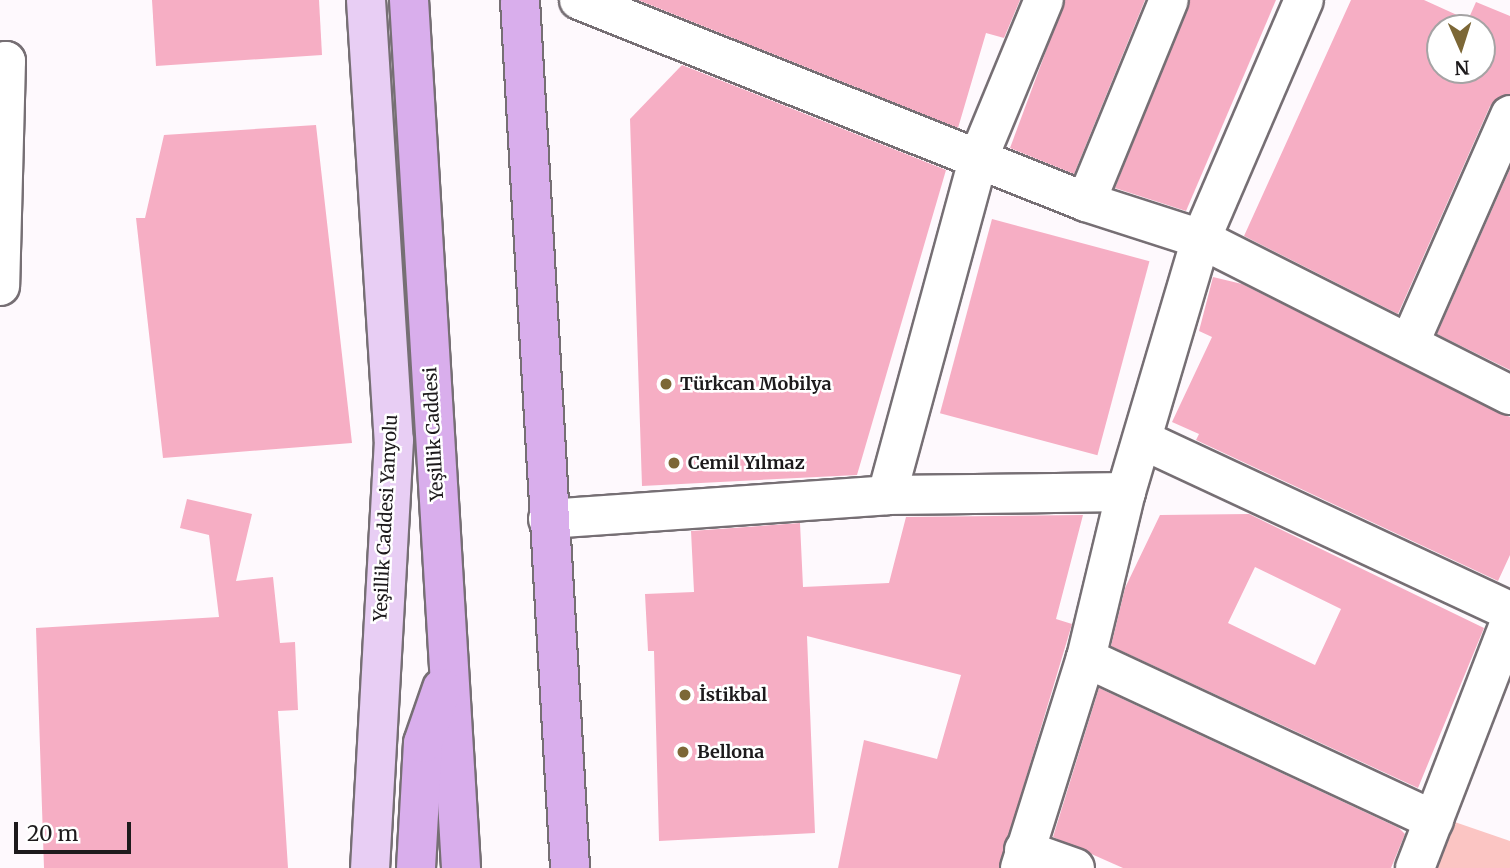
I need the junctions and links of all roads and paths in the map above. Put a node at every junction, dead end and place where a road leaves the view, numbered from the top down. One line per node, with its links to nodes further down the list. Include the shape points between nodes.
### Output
1 (366, 0): 26 (main road, Yeşillik Caddesi Yanyolu, via 394,440)
2 (409, 0): 23 (highway, Yeşillik Caddesi)
3 (520, 0): 19 (highway)
4 (579, 0): 10 (street)
5 (1044, 0): 10 (street)
6 (1169, 0): 11 (street)
7 (1304, 0): 12 (street)
8 (0, 62): 13 (street, via 6,61)
9 (1510, 116): 14 (street)
10 (978, 159): 11 (street); 18 (street)
11 (1086, 202): 12 (street)
12 (1201, 239): 14 (street); 16 (street)
13 (0, 286)
14 (1410, 342): 15 (street)
15 (1510, 395)
16 (1145, 441): 17 (street); 20 (street)
17 (1126, 492): 18 (street); 22 (street)
18 (887, 495): 19 (street)
19 (548, 520): 29 (highway)
20 (1510, 611)
21 (1510, 622): 24 (street)
22 (1086, 658): 24 (street); 25 (street)
23 (448, 670): 27 (highway, via 424,743); 28 (highway, Yeşillik Caddesi)
24 (1434, 820): 31 (street)
25 (1022, 859): 30 (street)
26 (370, 868)
27 (416, 868)
28 (461, 868)
29 (570, 868)
30 (1075, 868)
31 (1415, 868)

